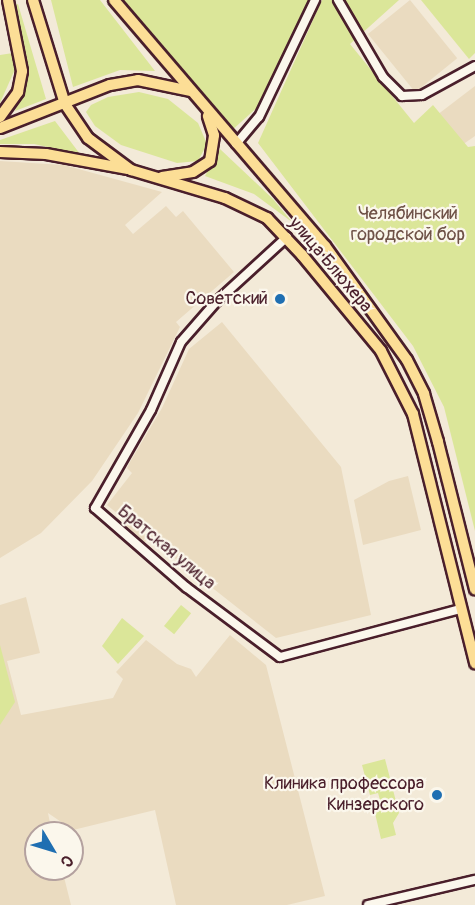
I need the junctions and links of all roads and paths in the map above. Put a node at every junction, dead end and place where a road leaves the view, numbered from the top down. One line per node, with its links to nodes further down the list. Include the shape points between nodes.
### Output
1 (8, 0): 10 (main road, via 22,71 18,92)
2 (114, 0): 7 (main road, улица Блюхера)
3 (315, 0): 12 (street, via 259,117)
4 (338, 0): 6 (street, via 383,77 402,96 422,95)
5 (36, 3): 8 (main road, улица Блюхера)
6 (475, 66)
7 (190, 91): 8 (main road, via 138,80 110,85); 9 (main road, улица Блюхера)
8 (65, 104): 11 (main road); 14 (main road, улица Блюхера, via 88,138)
9 (206, 110): 12 (main road, улица Блюхера); 15 (main road, via 214,135 210,160 193,172)
10 (0, 117)
11 (0, 128)
12 (236, 144): 17 (main road, улица Блюхера, via 325,246 407,360 424,394)
13 (0, 152): 14 (main road, via 46,154)
14 (131, 170): 15 (main road, улица Блюхера)
15 (158, 178): 16 (main road, улица Блюхера, via 253,209)
16 (287, 237): 18 (main road, улица Блюхера, via 381,351 400,382 413,414); 18 (street, Братская улица, via 216,302 181,342 151,410 95,508 195,595 280,657)
17 (475, 589)
18 (461, 609): 19 (main road, улица Блюхера)
19 (475, 663)
20 (475, 880): 21 (street)
21 (368, 905)

